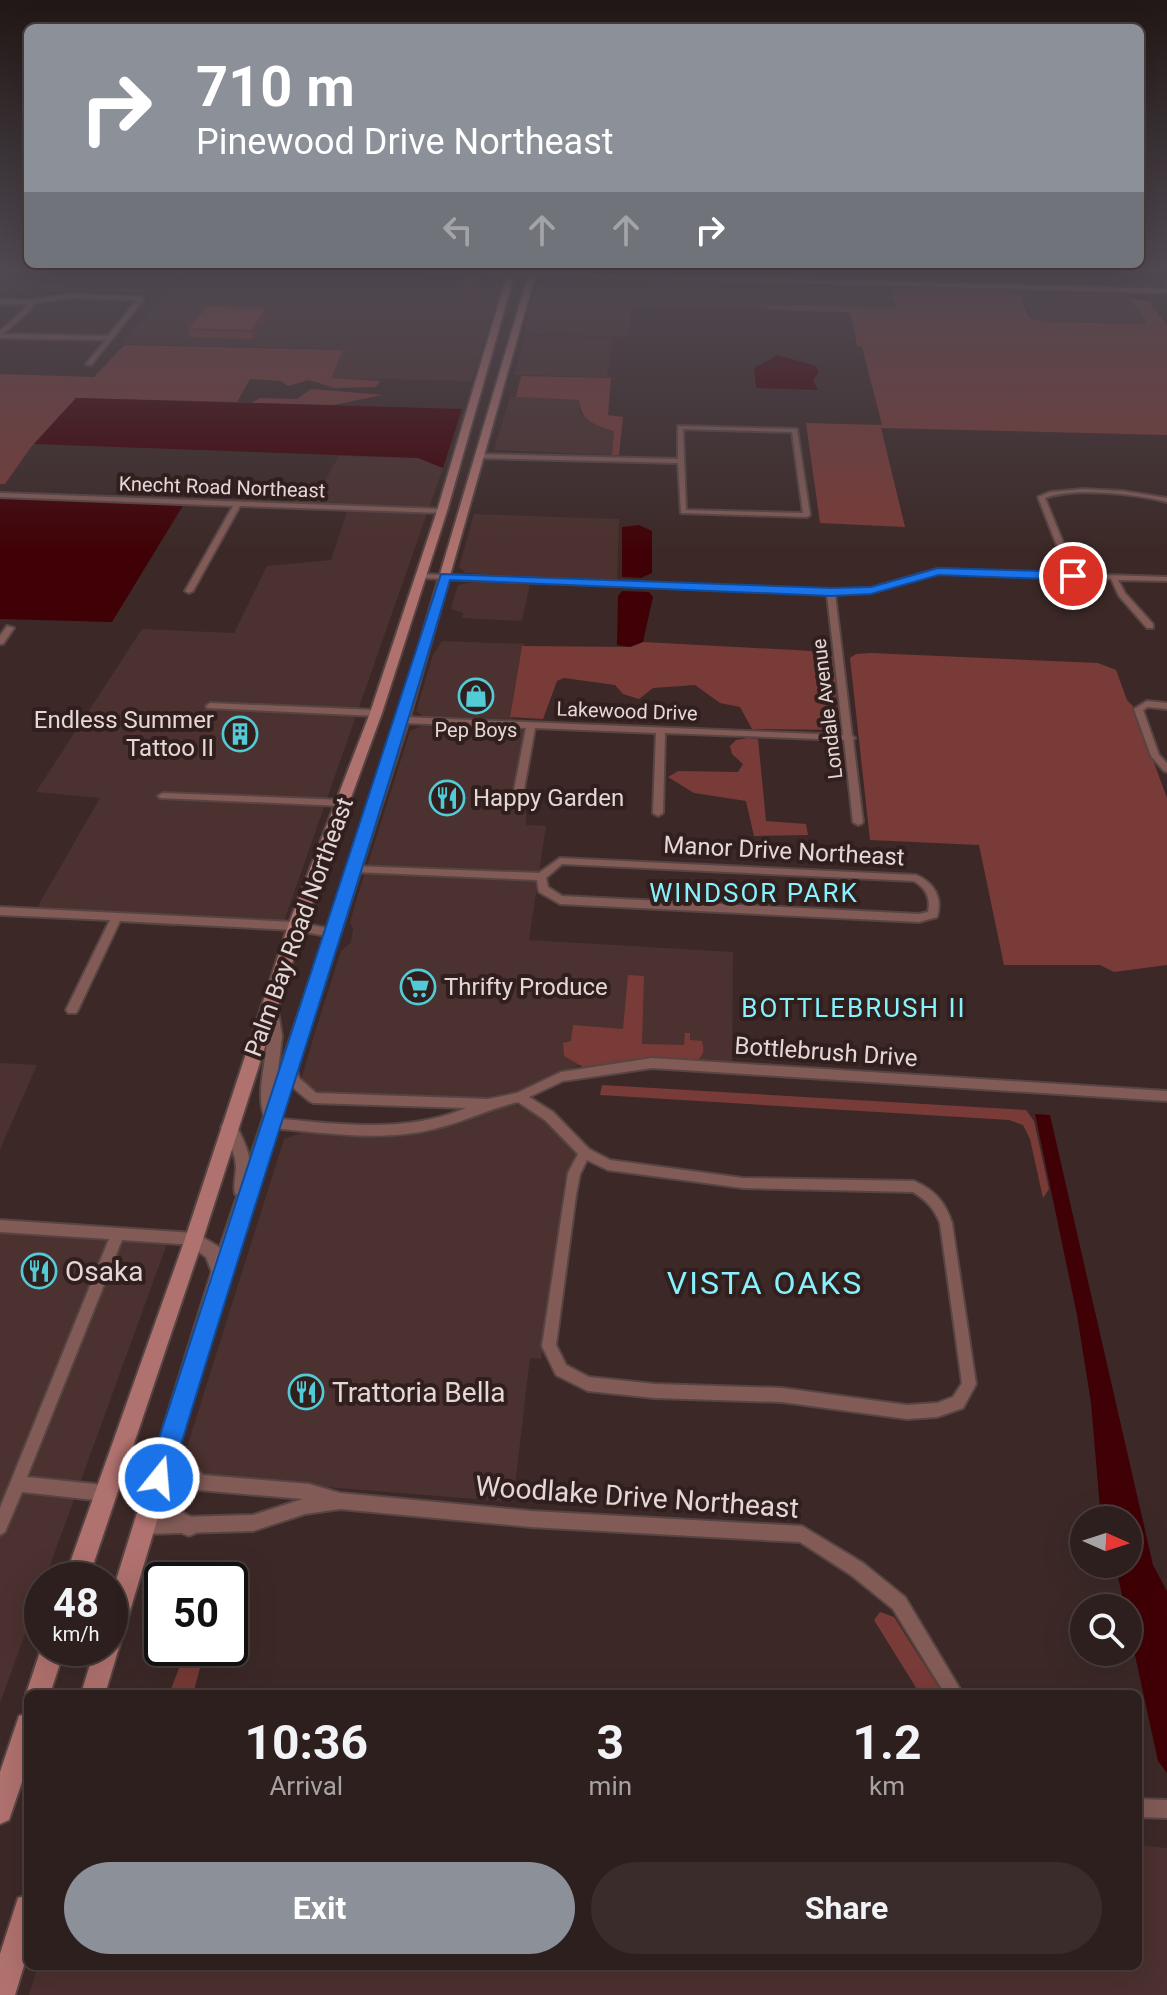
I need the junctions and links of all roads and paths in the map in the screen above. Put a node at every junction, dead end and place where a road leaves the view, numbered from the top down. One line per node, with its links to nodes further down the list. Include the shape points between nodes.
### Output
1 (485, 364): 3 (main road, Palm Bay Road Northeast)
2 (506, 364): 4 (main road, Palm Bay Road Northeast)
3 (470, 417): 4 (main road); 7 (main road, Palm Bay Road Northeast)
4 (488, 429): 5 (main road, Palm Bay Road Northeast)
5 (480, 456): 6 (street); 11 (main road, Palm Bay Road Northeast)
6 (680, 461): 6 (street, via 680,427 795,430 807,515 683,512)
7 (448, 492): 11 (main road); 12 (main road, Palm Bay Road Northeast)
8 (0, 495): 10 (street, Knecht Road Northeast)
9 (1167, 500): 15 (street, via 1145,495 1043,495)
10 (238, 503): 12 (street, Knecht Road Northeast); 18 (street)
11 (466, 504): 14 (main road, Palm Bay Road Northeast)
12 (442, 511): 13 (main road, Palm Bay Road Northeast)
13 (421, 576): 14 (street); 24 (main road, Palm Bay Road Northeast)
14 (445, 576): 19 (street); 26 (main road, Palm Bay Road Northeast)
15 (1073, 576): 16 (street); 19 (street, via 938,571 871,590)
16 (1113, 577): 17 (street); 20 (street)
17 (1167, 579)
18 (189, 591)
19 (831, 592): 29 (street, Londale Avenue)
20 (1150, 626)
21 (10, 628): 22 (street)
22 (0, 642)
23 (210, 706): 24 (street)
24 (378, 706): 26 (main road); 32 (main road, Palm Bay Road Northeast)
25 (1167, 706): 30 (street, via 1147,704 1138,709 1155,756)
26 (401, 725): 27 (street, Lakewood Drive); 36 (main road, Palm Bay Road Northeast)
27 (531, 725): 28 (street, Lakewood Drive); 33 (street)
28 (661, 730): 29 (street, Lakewood Drive); 34 (street)
29 (851, 738): 35 (street, Londale Avenue)
30 (1167, 769)
31 (163, 796): 32 (street)
32 (343, 803): 40 (main road, Palm Bay Road Northeast)
33 (516, 806)
34 (658, 813)
35 (858, 822)
36 (354, 869): 37 (street, Manor Drive Northeast); 41 (main road, Palm Bay Road Northeast)
37 (541, 877): 37 (street, Manor Drive Northeast, via 547,893 568,901 919,918 933,914 935,908 931,890 916,878 570,860 555,862)
38 (0, 911): 39 (street)
39 (117, 916): 40 (street); 43 (street)
40 (296, 926): 41 (street); 42 (main road, Palm Bay Road Northeast)
41 (333, 933): 44 (main road, Palm Bay Road Northeast)
42 (269, 1006): 48 (street, via 275,1036 267,1096); 49 (main road, Palm Bay Road Northeast)
43 (72, 1010)
44 (291, 1065): 47 (street, Bottlebrush Drive, via 293,1080 313,1098); 48 (main road, Palm Bay Road Northeast)
45 (1167, 1096): 46 (street, Bottlebrush Drive, via 652,1063 561,1077)
46 (519, 1097): 47 (street, Bottlebrush Drive); 50 (street, via 549,1116)
47 (488, 1104): 48 (street, Bottlebrush Drive, via 429,1128)
48 (272, 1123): 51 (main road, Palm Bay Road Northeast)
49 (229, 1127): 51 (street, via 246,1169); 54 (main road, Palm Bay Road Northeast)
50 (585, 1153): 50 (street, via 608,1165 743,1183 914,1187 929,1194 946,1223 969,1384 958,1403 907,1412 782,1395 588,1384 561,1370 549,1346 574,1173)
51 (243, 1209): 55 (main road, Palm Bay Road Northeast)
52 (0, 1226): 53 (street)
53 (118, 1234): 54 (street); 58 (street)
54 (194, 1239): 55 (street, via 213,1252); 57 (main road, Palm Bay Road Northeast)
55 (221, 1274): 56 (main road, Palm Bay Road Northeast)
56 (171, 1437): 60 (main road, Palm Bay Road Northeast); 61 (street, Woodlake Drive Northeast, via 175,1455 199,1482 309,1492)
57 (119, 1450): 59 (main road, Palm Bay Road Northeast); 60 (street, via 133,1482)
58 (18, 1484): 59 (street); 64 (street)
59 (104, 1493): 65 (main road, Palm Bay Road Northeast)
60 (153, 1498): 62 (main road, Palm Bay Road Northeast); 63 (street, via 179,1524)
61 (340, 1501): 63 (street, Woodlake Drive Northeast, via 253,1523); 71 (street, Woodlake Drive Northeast, via 531,1519 802,1534 899,1603)
62 (144, 1526): 63 (street, Woodlake Drive Northeast); 66 (main road, Palm Bay Road Northeast)
63 (189, 1526)
64 (0, 1527)
65 (82, 1562)
66 (128, 1579)
67 (47, 1666): 69 (main road)
68 (102, 1666): 70 (main road)
69 (39, 1690)
70 (94, 1690)
71 (953, 1690)
72 (24, 1737): 75 (main road)
73 (1142, 1808): 74 (street)
74 (1167, 1809)
75 (0, 1811)
76 (24, 1921): 77 (main road)
77 (1, 1995)

